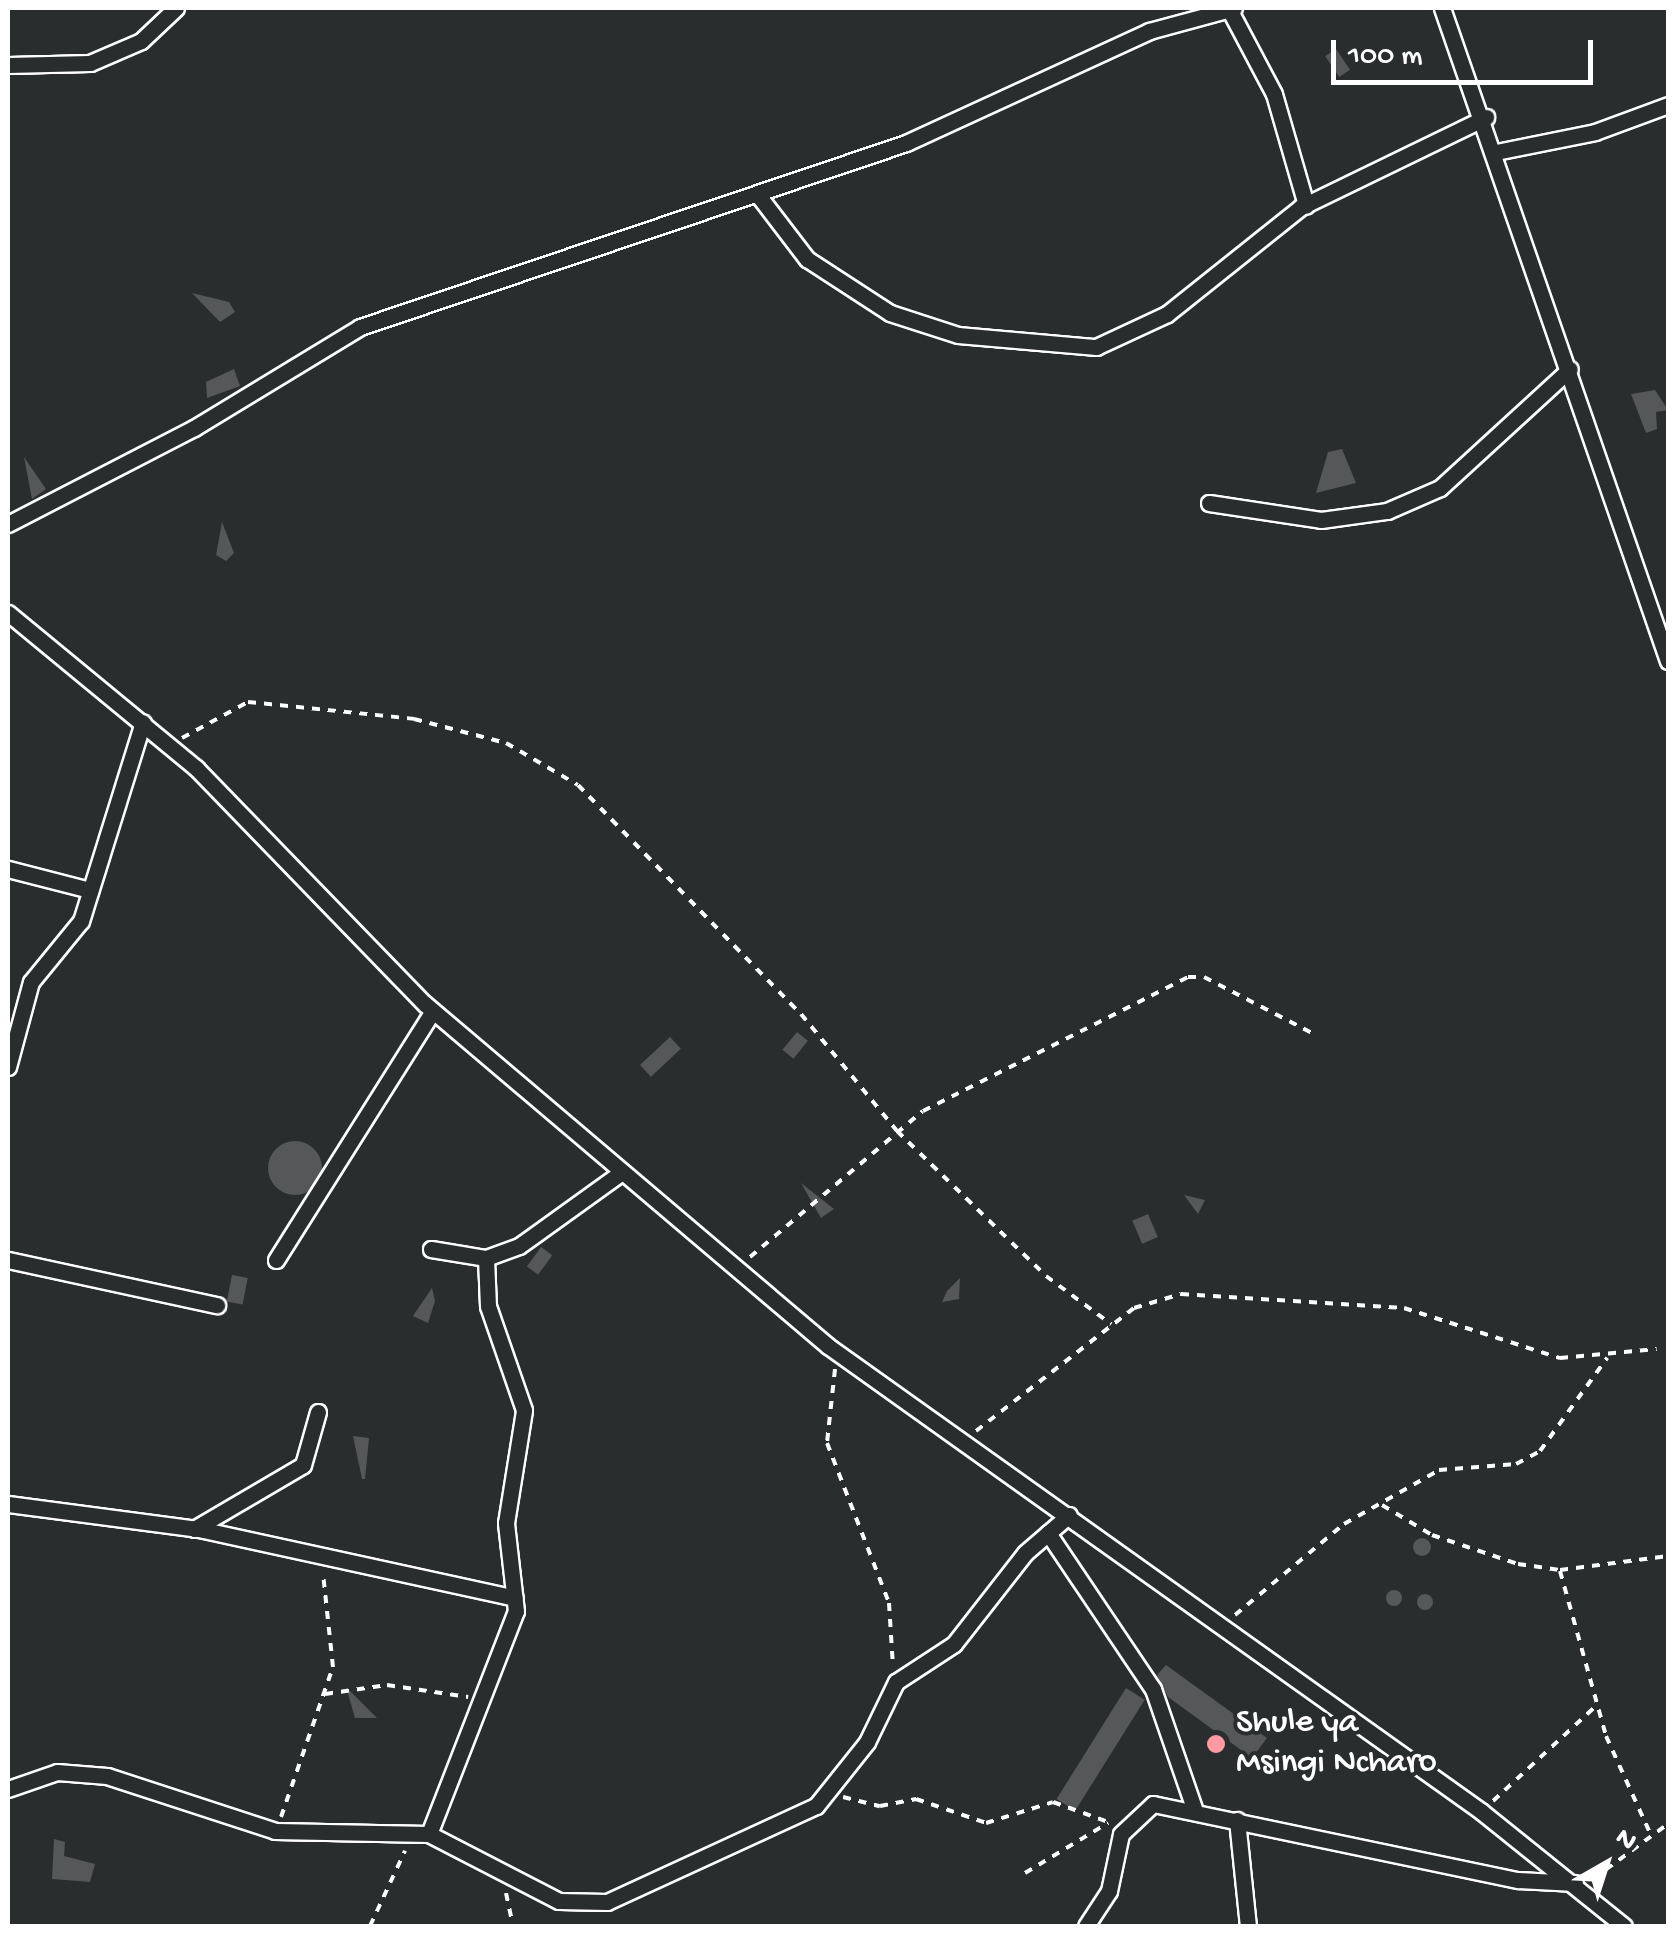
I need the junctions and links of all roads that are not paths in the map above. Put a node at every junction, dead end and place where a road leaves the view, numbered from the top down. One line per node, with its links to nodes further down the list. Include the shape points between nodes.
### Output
1 (176, 8): 5 (street, via 141,41 90,63)
2 (1232, 8): 4 (street); 10 (street, via 1274,94)
3 (1444, 8): 7 (street)
4 (1183, 15): 9 (street, via 906,142)
5 (8, 65)
6 (1668, 105): 8 (street, via 1595,132)
7 (1486, 117): 8 (street); 10 (street)
8 (1496, 152): 11 (street)
9 (758, 195): 10 (street, via 807,259 890,313 958,336 1096,347 1167,314); 13 (street, via 360,327 194,428)
10 (1306, 205)
11 (1570, 369): 12 (street, via 1440,488 1387,511 1322,520); 15 (street)
12 (1209, 503)
13 (8, 524)
14 (8, 613): 16 (street)
15 (1668, 660)
16 (143, 722): 18 (street); 19 (street)
17 (8, 869): 18 (street)
18 (90, 890): 20 (street, via 70,940 31,982)
19 (433, 1011): 21 (street); 25 (street)
20 (8, 1066)
21 (622, 1172): 23 (street, via 519,1246); 29 (street, via 839,1354)
22 (430, 1249): 23 (street)
23 (486, 1258): 32 (street, via 488,1306 524,1410 506,1523)
24 (8, 1260): 26 (street)
25 (276, 1260)
26 (217, 1305)
27 (318, 1412): 30 (street, via 302,1465)
28 (8, 1504): 30 (street)
29 (1069, 1515): 31 (street); 37 (street)
30 (194, 1529): 32 (street)
31 (1048, 1534): 34 (street, via 1153,1689); 36 (street, via 954,1644 891,1690 828,1794 715,1859 607,1902 559,1902)
32 (514, 1598): 36 (street, via 514,1623)
33 (8, 1788): 36 (street, via 57,1772 107,1776 275,1831)
34 (1194, 1808): 35 (street); 38 (street, via 1154,1804 1128,1824 1101,1910)
35 (1237, 1820): 37 (street, via 1518,1880); 39 (street)
36 (421, 1834)
37 (1578, 1886): 40 (street)
38 (1086, 1926)
39 (1248, 1926)
40 (1624, 1926)

